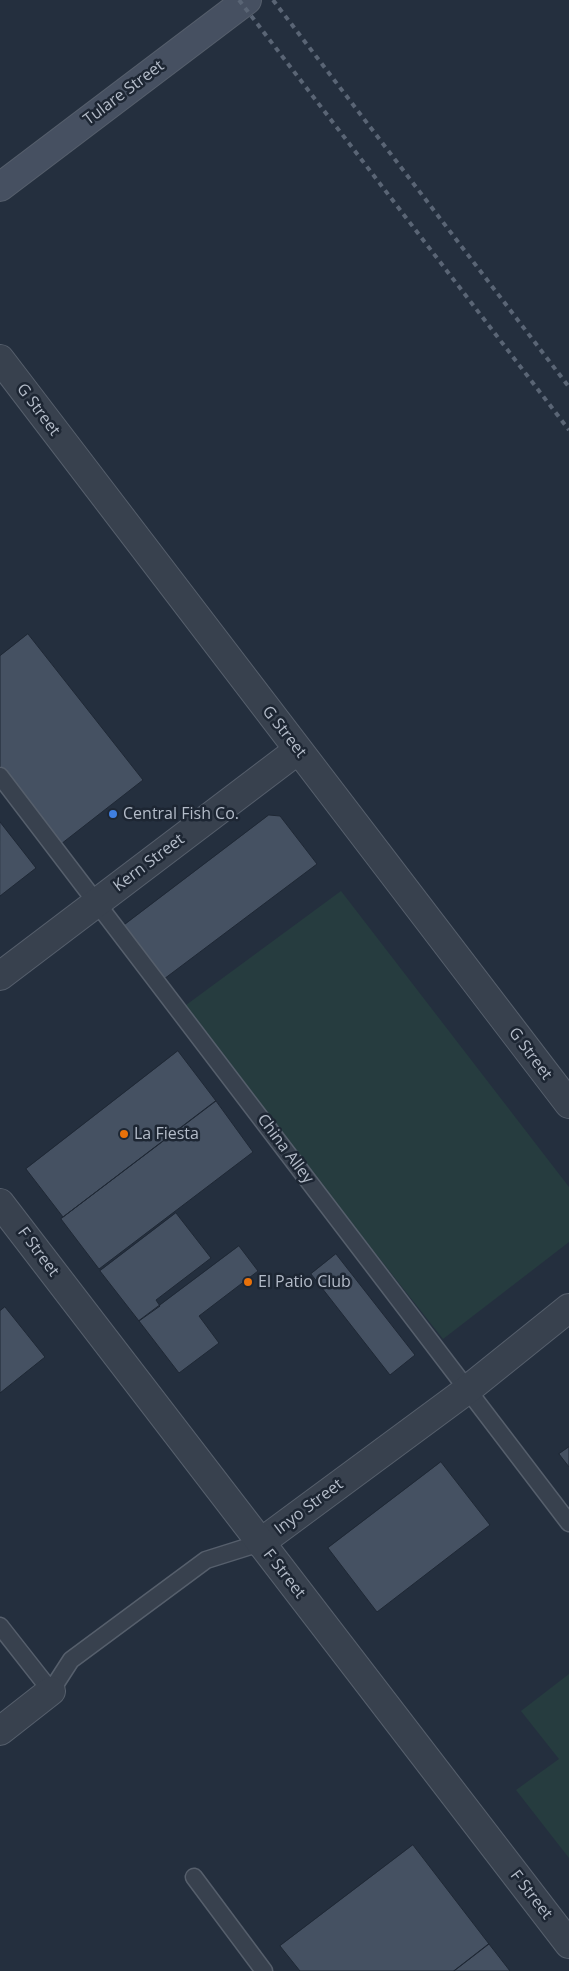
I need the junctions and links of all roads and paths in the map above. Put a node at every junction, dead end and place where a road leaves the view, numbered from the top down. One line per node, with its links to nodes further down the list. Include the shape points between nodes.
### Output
1 (247, 0): 2 (main road, Tulare Street)
2 (0, 187)
3 (0, 360): 4 (street, G Street)
4 (298, 750): 6 (street, Kern Street); 8 (street, G Street)
5 (0, 776): 6 (lane, China Alley)
6 (98, 902): 7 (street, Kern Street); 11 (lane, China Alley)
7 (0, 976)
8 (569, 1104)
9 (0, 1203): 13 (street, F Street)
10 (569, 1308): 11 (street, Inyo Street)
11 (467, 1390): 12 (lane, China Alley); 13 (street, Inyo Street)
12 (569, 1523)
13 (260, 1543): 15 (lane, Inyo Street, via 206,1560 71,1660); 18 (street, F Street)
14 (0, 1626): 15 (lane)
15 (51, 1691): 16 (street, Inyo Street)
16 (0, 1731)
17 (194, 1877): 19 (lane)
18 (569, 1944)
19 (264, 1971)

